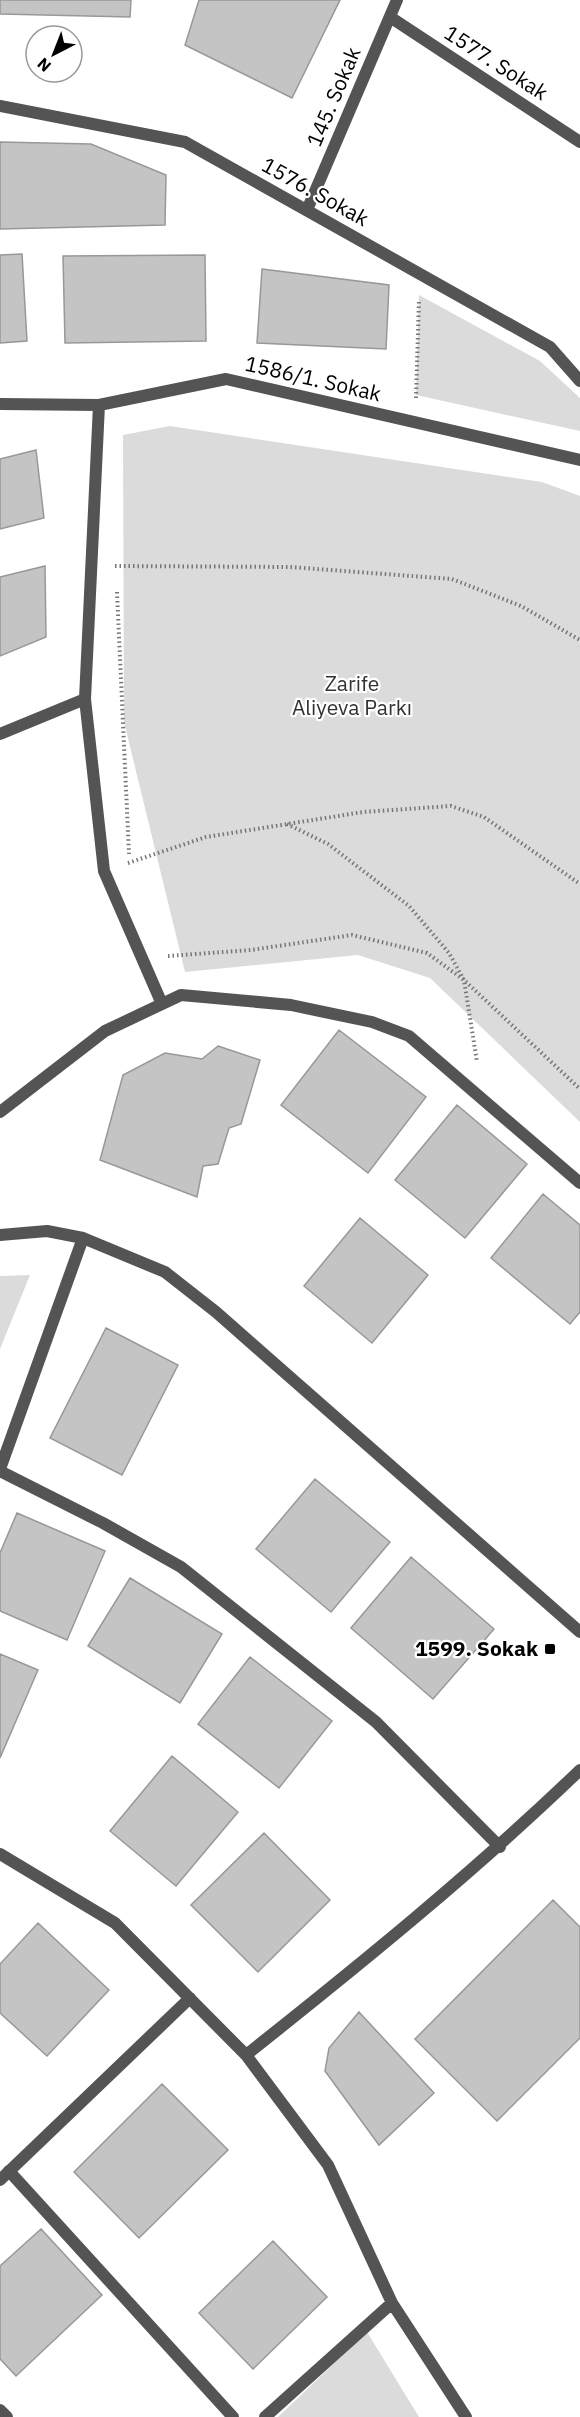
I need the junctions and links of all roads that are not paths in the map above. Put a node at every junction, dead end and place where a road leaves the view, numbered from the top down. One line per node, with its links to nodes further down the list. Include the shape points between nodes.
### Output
1 (397, 0): 2 (street, 145. Sokak)
2 (390, 17): 4 (street, 1577. Sokak); 5 (street, 145. Sokak)
3 (0, 106): 5 (street, 1576. Sokak, via 185,142)
4 (580, 142)
5 (307, 210): 6 (street, 1576. Sokak, via 550,347)
6 (580, 381)
7 (0, 404): 8 (street, 1586/1. Sokak)
8 (99, 405): 9 (street, 1586/1. Sokak, via 226,379); 10 (street)
9 (580, 460)
10 (85, 699): 11 (street); 12 (street, via 104,871)
11 (0, 734)
12 (162, 1004): 13 (street, via 105,1031); 14 (street, via 181,995 291,1005 372,1022 409,1036)
13 (0, 1112)
14 (580, 1183)
15 (0, 1235): 16 (street, via 47,1231)
16 (83, 1239): 17 (street); 18 (street, via 165,1272 216,1312)
17 (0, 1470): 20 (street, via 181,1567 376,1722)
18 (580, 1632)
19 (580, 1770): 20 (street)
20 (500, 1847): 23 (street)
21 (0, 1854): 22 (street, via 115,1923)
22 (190, 1998): 23 (street); 24 (street)
23 (246, 2055): 25 (street, via 328,2165)
24 (5, 2175): 28 (street)
25 (392, 2303): 29 (street); 30 (street)
26 (0, 2410): 27 (street)
27 (7, 2417)
28 (233, 2417)
29 (265, 2417)
30 (466, 2417)

